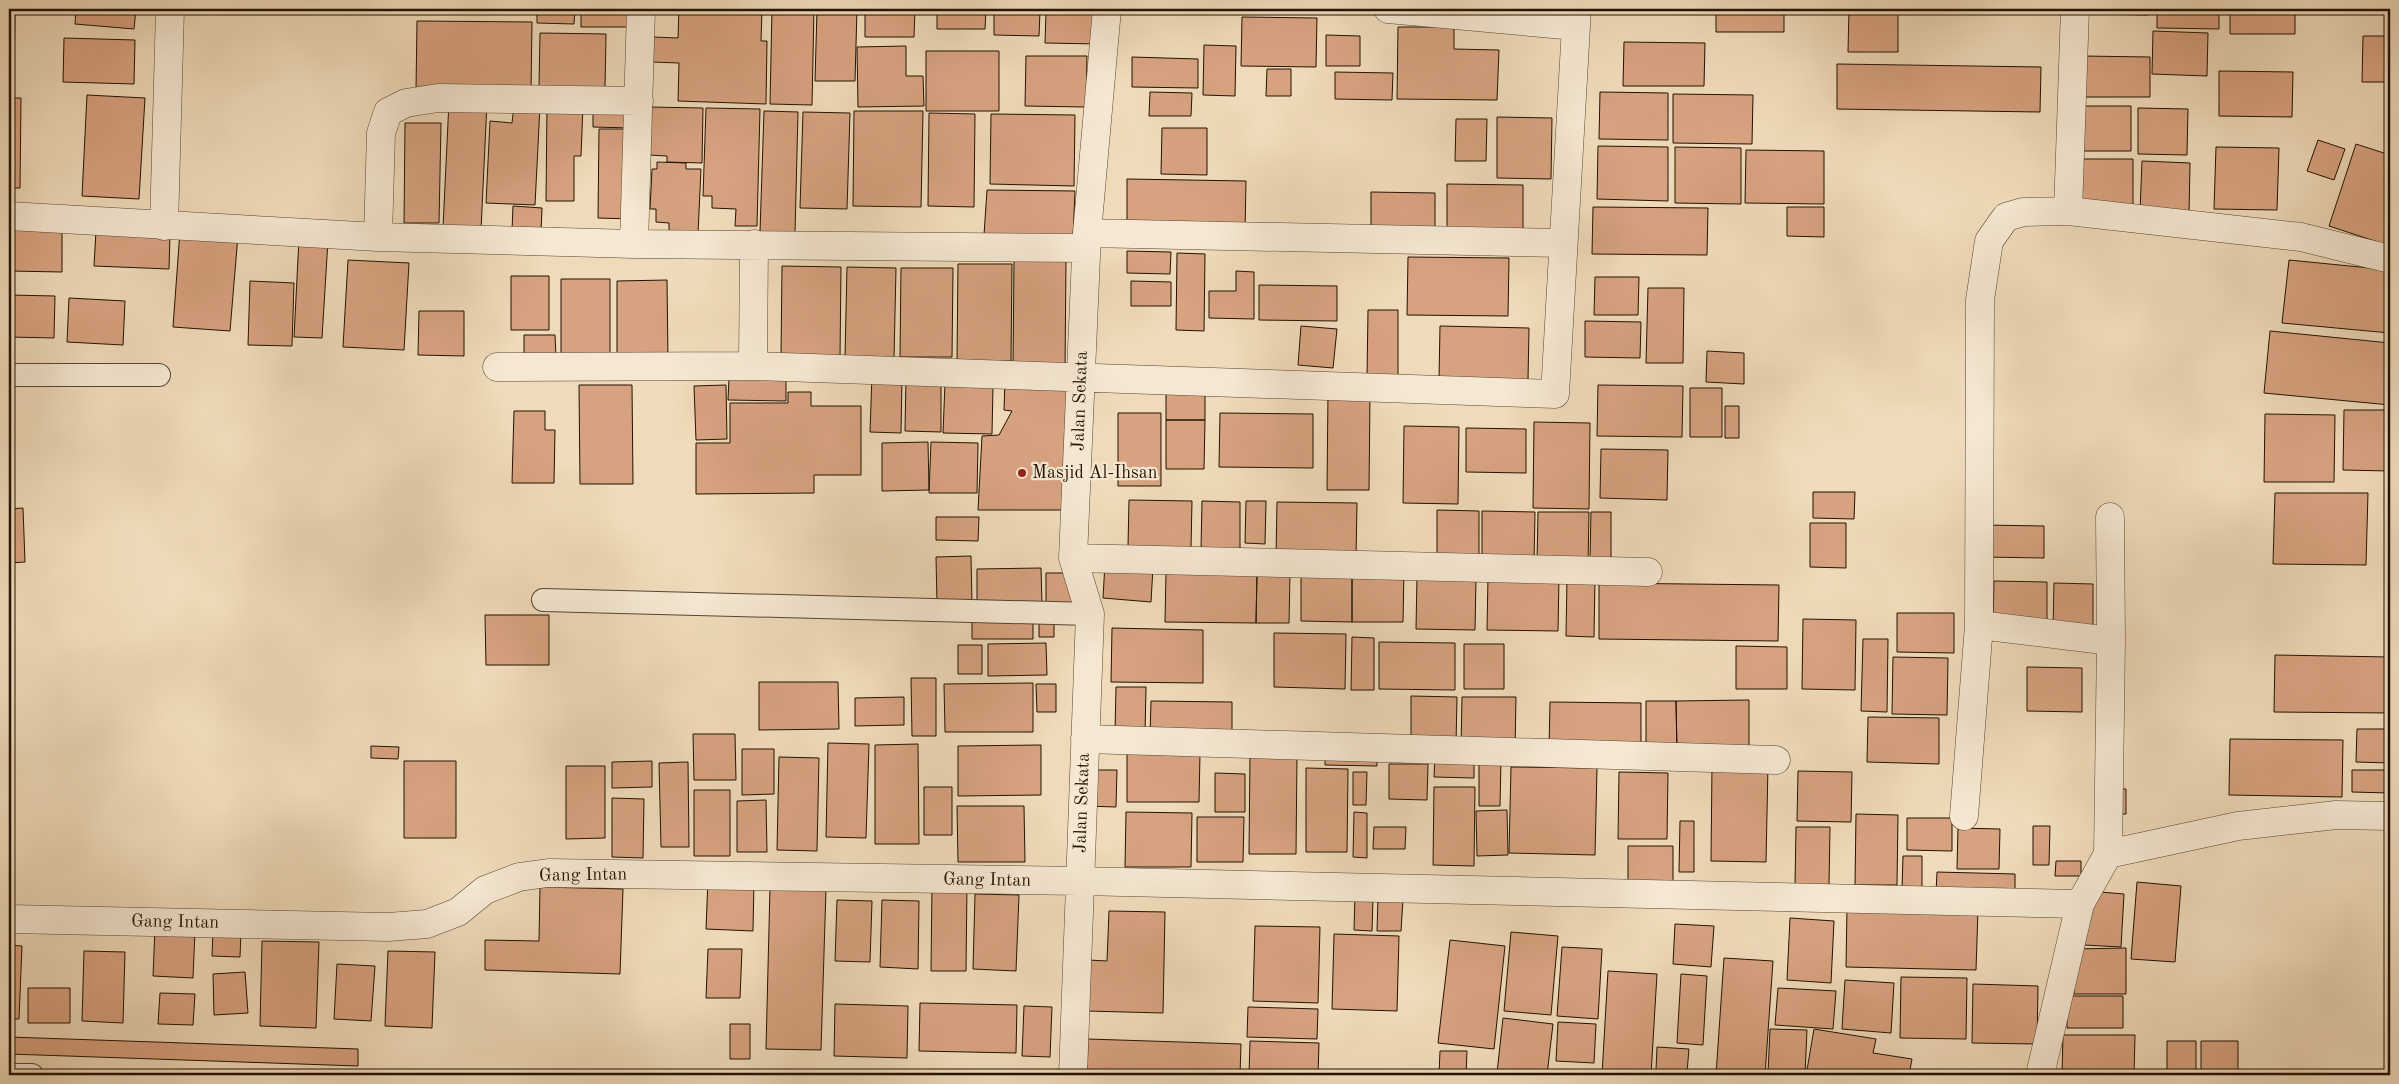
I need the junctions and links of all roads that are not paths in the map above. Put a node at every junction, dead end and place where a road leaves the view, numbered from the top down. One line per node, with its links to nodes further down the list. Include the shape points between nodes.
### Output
1 (170, 9): 10 (street)
2 (641, 9): 7 (street)
3 (1107, 9): 12 (street, Jalan Sekata)
4 (1388, 9): 6 (street)
5 (2075, 9): 8 (street)
6 (1576, 17): 13 (street)
7 (638, 101): 11 (street, via 438,98 406,103 388,112 381,133); 14 (street)
8 (2068, 211): 16 (street, via 2300,237); 27 (street, via 2023,212 2006,217 1989,241 1980,300)
9 (9, 216): 10 (street)
10 (164, 226): 11 (street)
11 (378, 237): 14 (street)
12 (1086, 240): 13 (street); 15 (street); 21 (street, Jalan Sekata)
13 (1563, 243): 21 (street, via 1555,394)
14 (634, 244): 15 (street)
15 (754, 244): 17 (street)
16 (2390, 258)
17 (753, 366): 18 (street); 21 (street)
18 (497, 367)
19 (9, 375): 20 (lane)
20 (159, 375)
21 (1081, 376): 23 (street, Jalan Sekata)
22 (2110, 517): 28 (street)
23 (1073, 558): 24 (street); 26 (street, Jalan Sekata)
24 (1648, 572)
25 (543, 600): 26 (lane)
26 (1090, 614): 29 (street, Jalan Sekata)
27 (1979, 625): 28 (street); 31 (street)
28 (2111, 641): 33 (street)
29 (1085, 739): 30 (street); 34 (street, Jalan Sekata)
30 (1776, 760)
31 (1964, 816)
32 (2390, 816): 33 (street, via 2336,815 2238,826)
33 (2108, 854): 35 (street)
34 (1079, 881): 35 (street, Gang Intan); 36 (street, Gang Intan, via 548,873 519,877 485,890 458,912 427,924 388,927); 39 (street, Jalan Sekata)
35 (2080, 904): 40 (street)
36 (9, 919)
37 (9, 1075): 38 (lane)
38 (32, 1075)
39 (1073, 1075)
40 (2040, 1075)

